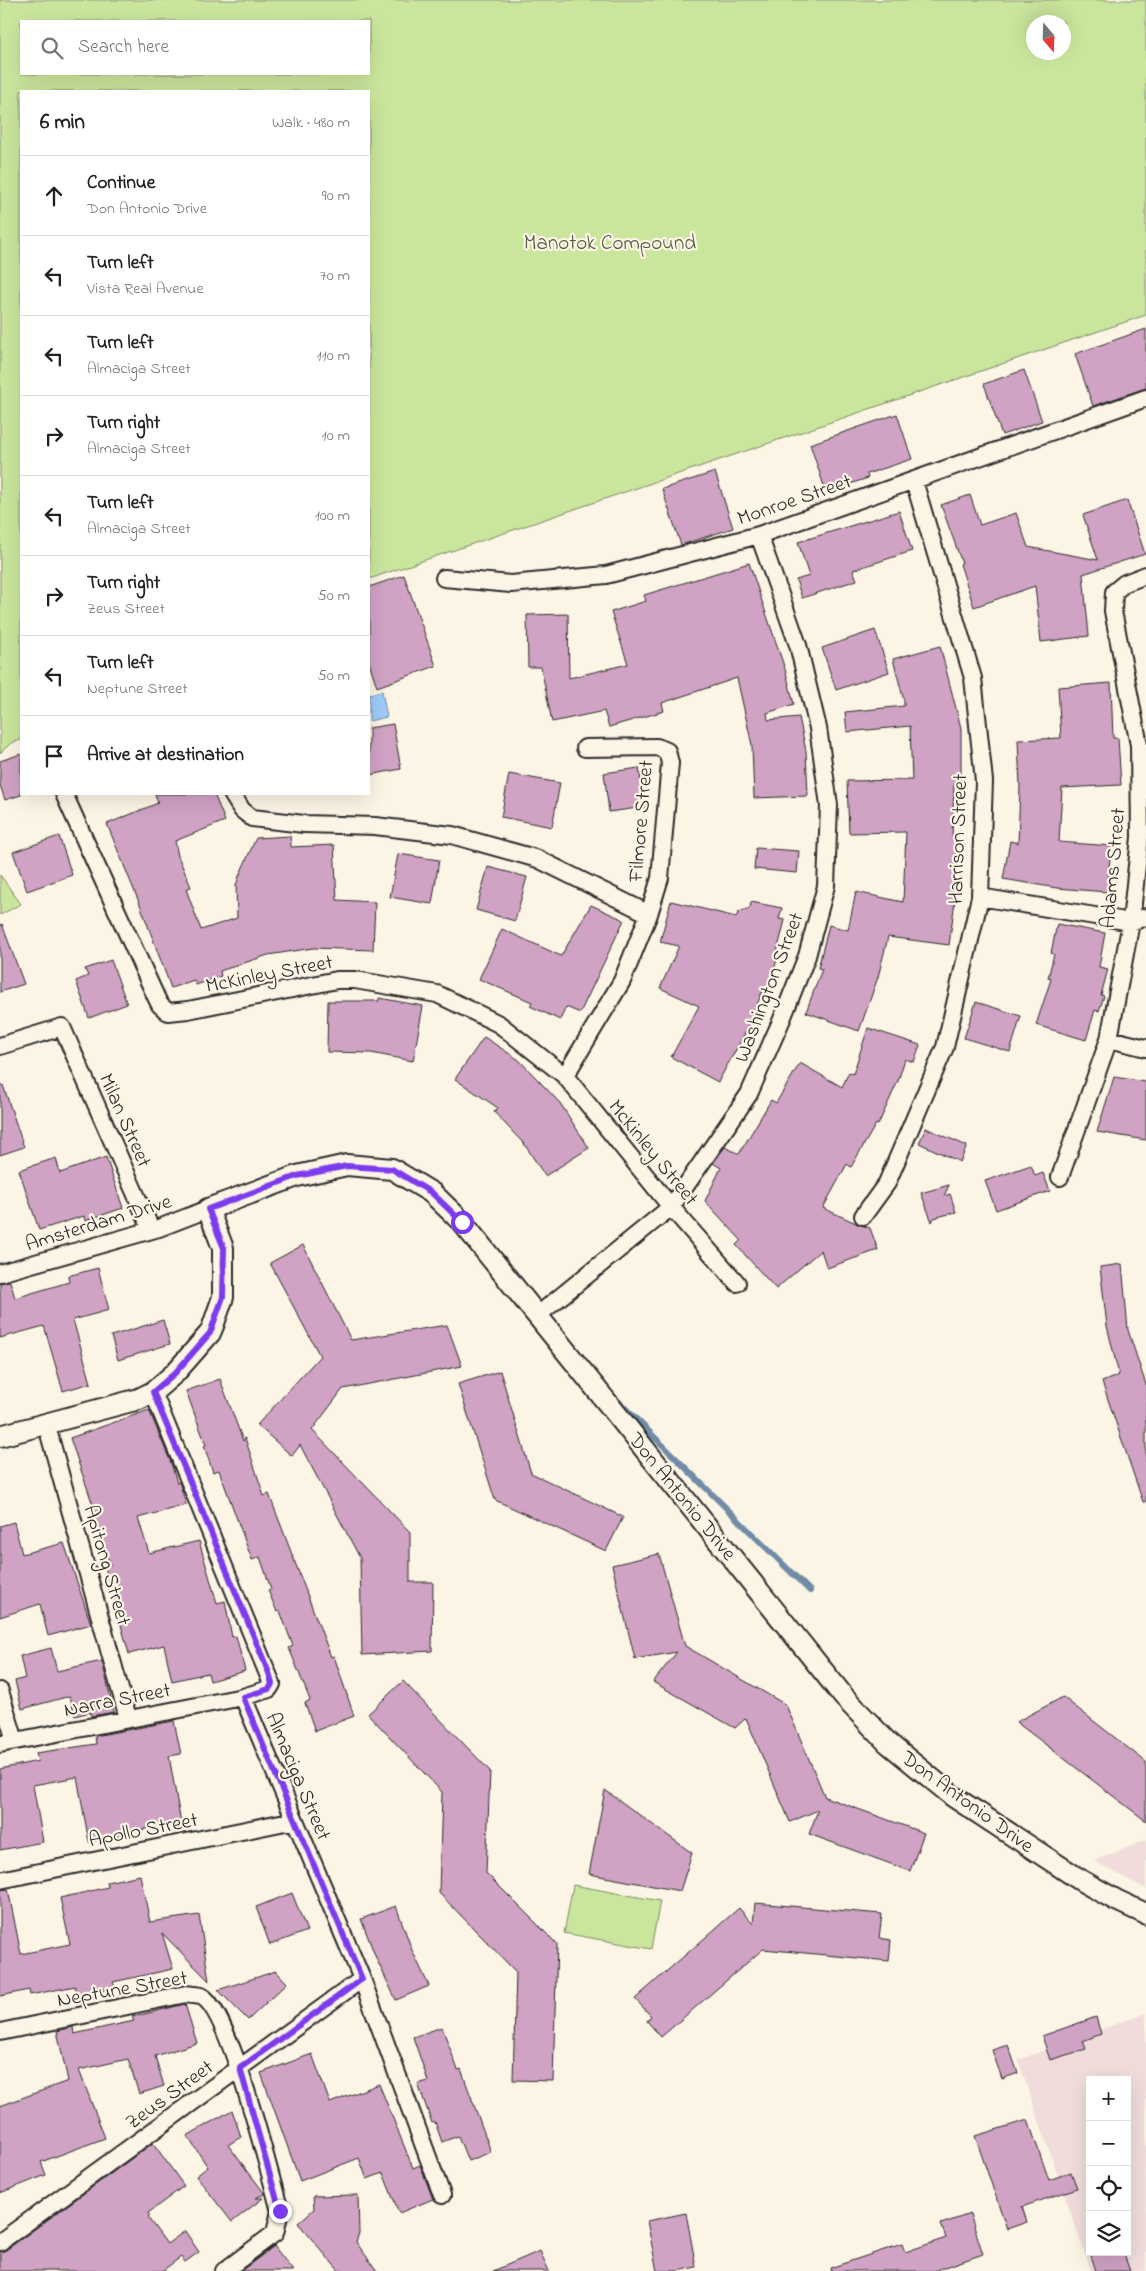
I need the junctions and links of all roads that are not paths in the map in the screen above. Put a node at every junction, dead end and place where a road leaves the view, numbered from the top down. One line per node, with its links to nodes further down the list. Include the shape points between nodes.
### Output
1 (1146, 398): 2 (street, Monroe Street)
2 (914, 481): 3 (street, Monroe Street); 10 (street, Harrison Street, via 973,678 984,781)
3 (759, 535): 5 (street, Monroe Street, via 606,575 511,584); 18 (street, Washington Street, via 798,645 818,728 829,805 826,886 807,956 749,1094)
4 (1146, 575): 6 (street, Adams Street, via 1124,583 1114,592 1113,612)
5 (444, 578)
6 (1142, 744): 12 (street, Adams Street)
7 (585, 748): 11 (street, Filmore Street, via 656,747 667,751 670,762 660,878)
8 (64, 795): 16 (street, McKinley Street, via 156,997 168,1012 337,980 355,980 437,994 499,1024)
9 (233, 795): 11 (street, via 242,810 258,820 375,826 452,836 538,859)
10 (980, 896): 12 (street); 20 (street, Harrison Street, via 946,1047 887,1183)
11 (649, 914): 16 (street, Filmore Street, via 622,981)
12 (1139, 919): 13 (street, Adams Street)
13 (1109, 1039): 15 (street); 17 (street, Adams Street)
14 (0, 1046): 21 (street, Milan Street, via 62,1027)
15 (1146, 1048)
16 (565, 1076): 18 (street, McKinley Street)
17 (1060, 1177)
18 (670, 1207): 23 (street, McKinley Street); 24 (street, Washington Street)
19 (208, 1209): 21 (street, Amsterdam Drive); 24 (street, Don Antonio Drive, via 297,1176 347,1166 392,1169 432,1193 462,1222); 25 (street, via 224,1248 223,1297 210,1333 175,1373)
20 (863, 1216)
21 (151, 1229): 22 (street, Amsterdam Drive)
22 (0, 1273)
23 (737, 1282)
24 (538, 1315): 34 (street, Don Antonio Drive, via 844,1697 888,1743 954,1797 1082,1881)
25 (153, 1392): 26 (street, via 140,1399); 29 (street, Almaciga Street, via 269,1673 272,1684 269,1689)
26 (46, 1423): 27 (street); 30 (street, Apitong Street)
27 (0, 1436)
28 (0, 1691): 31 (street)
29 (243, 1697): 30 (street, Narra Street); 32 (street, Almaciga Street)
30 (128, 1718): 31 (street, Narra Street)
31 (8, 1743)
32 (295, 1820): 33 (street, Apollo Street); 35 (street, Almaciga Street)
33 (0, 1880)
34 (1146, 1914)
35 (362, 1979): 37 (street, Zeus Street); 38 (street, Almaciga Street)
36 (0, 2032): 37 (street, Neptune Street, via 186,1994 202,1997 212,2008)
37 (240, 2068): 39 (street, Zeus Street); 40 (street, Neptune Street, via 280,2211 275,2233)
38 (442, 2195)
39 (0, 2242)
40 (224, 2271)

